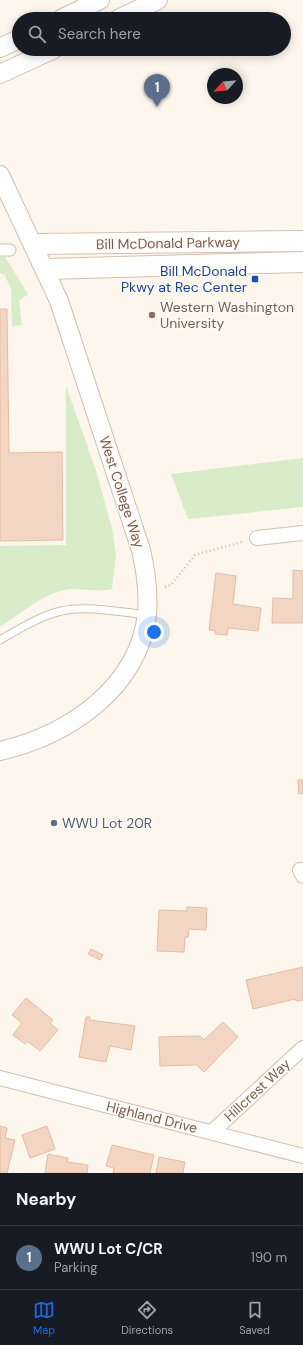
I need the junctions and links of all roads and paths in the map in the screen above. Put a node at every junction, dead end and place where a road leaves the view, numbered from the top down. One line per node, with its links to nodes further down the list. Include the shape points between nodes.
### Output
1 (100, 0): 3 (street)
2 (158, 0): 4 (street)
3 (75, 12)
4 (133, 12)
5 (12, 42): 6 (street)
6 (0, 48)
7 (39, 56): 8 (street)
8 (0, 74)
9 (0, 175): 11 (street, West College Way)
10 (303, 241): 11 (main road, Bill McDonald Parkway)
11 (34, 244): 13 (street, West College Way)
12 (303, 262): 13 (main road, Bill McDonald Parkway)
13 (46, 269): 16 (street, West College Way, via 59,301 141,550)
14 (303, 533): 15 (street)
15 (257, 538): 16 (path, via 195,555 171,585)
16 (148, 593): 17 (street, West College Way)
17 (147, 615): 18 (lane, via 77,609 61,611); 19 (street, West College Way, via 135,657 110,692 88,711 57,730 38,740)
18 (0, 640)
19 (0, 751)
20 (303, 1048): 22 (street, Hillcrest Way)
21 (0, 1078): 22 (street, Highland Drive)
22 (212, 1132): 23 (street, Highland Drive)
23 (303, 1156)

